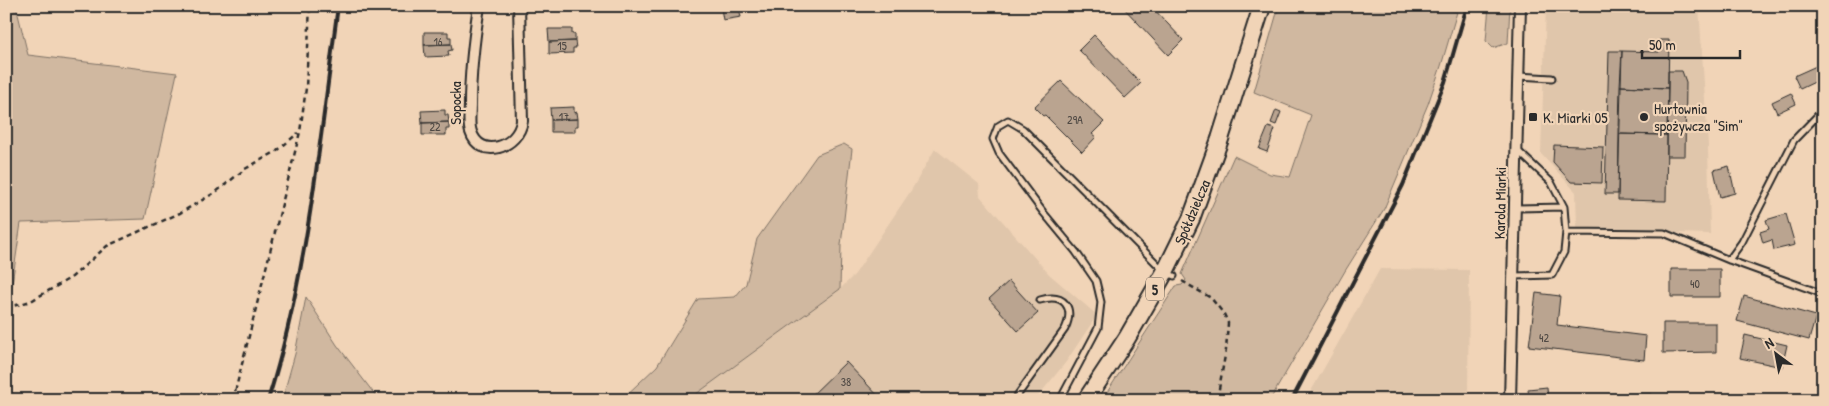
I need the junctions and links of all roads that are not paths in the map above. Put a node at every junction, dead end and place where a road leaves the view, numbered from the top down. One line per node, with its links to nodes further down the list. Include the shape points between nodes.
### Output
1 (479, 6): 2 (street, Sopocka, via 470,71 470,124 478,142 493,148 504,146 521,129)
2 (519, 6)
3 (1262, 6): 13 (main road, Spółdzielcza / 5, via 1209,171)
4 (1520, 6): 5 (street, Karola Miarki)
5 (1518, 76): 6 (lane); 8 (street, Karola Miarki)
6 (1552, 78)
7 (1823, 110): 12 (lane, via 1794,140 1742,242)
8 (1516, 150): 9 (street, Karola Miarki); 10 (lane, via 1551,182)
9 (1515, 208): 10 (lane); 14 (street, Karola Miarki)
10 (1564, 208): 11 (lane)
11 (1566, 232): 12 (lane, via 1664,233); 14 (lane, via 1564,252 1552,275)
12 (1729, 260): 15 (lane)
13 (1169, 274): 18 (lane, via 1022,129 1008,120 998,126 993,139 999,153 1096,281 1101,302 1098,328); 19 (main road, Spółdzielcza / 5)
14 (1514, 276): 20 (street, Karola Miarki)
15 (1823, 294)
16 (1040, 300): 17 (lane, via 1056,298 1063,301 1069,309 1070,319)
17 (1014, 400)
18 (1060, 400)
19 (1086, 400)
20 (1510, 400)

